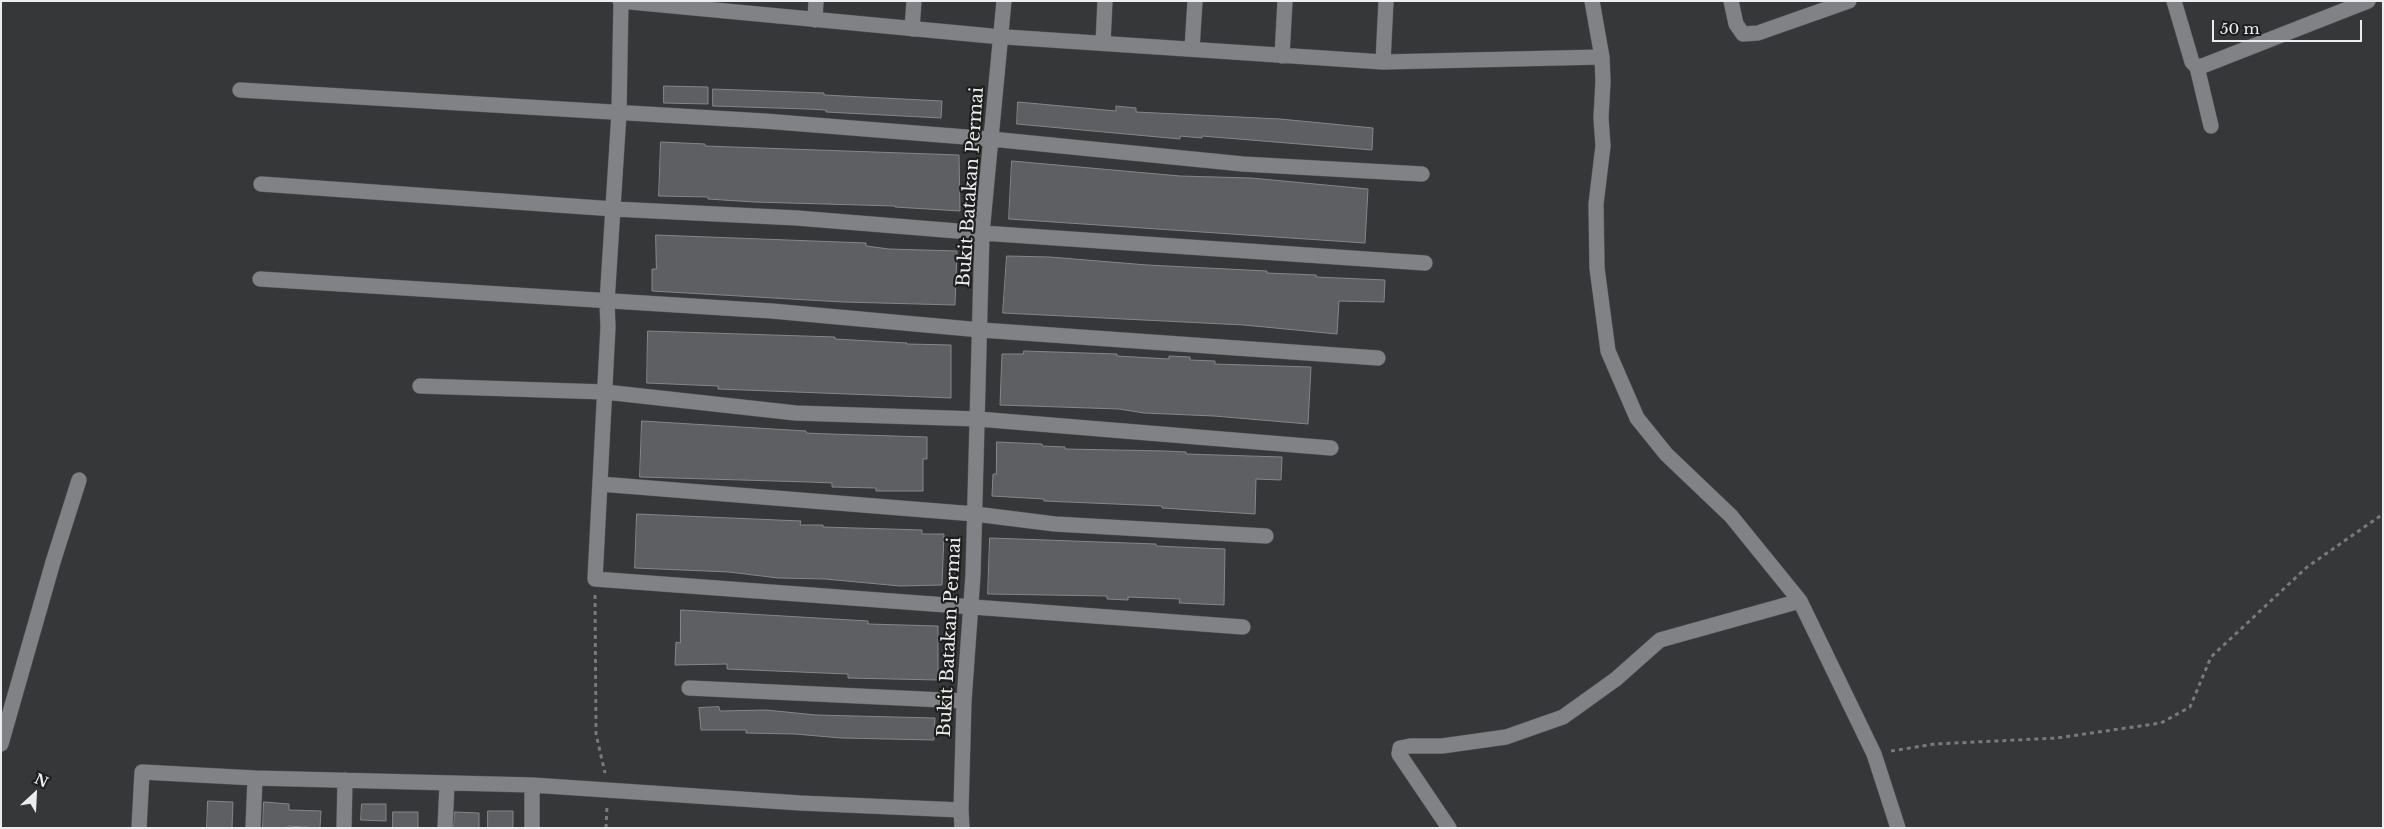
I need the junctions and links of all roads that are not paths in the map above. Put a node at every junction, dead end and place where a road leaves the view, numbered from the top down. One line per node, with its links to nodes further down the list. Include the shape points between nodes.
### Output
1 (816, 1): 15 (street)
2 (914, 1): 16 (street)
3 (1004, 1): 17 (street, Bukit Batakan Permai)
4 (1105, 1): 18 (street)
5 (1195, 1): 19 (street)
6 (1285, 1): 20 (street)
7 (1386, 1): 22 (street)
8 (1592, 1): 21 (street)
9 (1731, 1): 10 (street, via 1736,24 1743,34 1758,33)
10 (1849, 1)
11 (2174, 1): 23 (street, via 2192,62)
12 (2368, 1): 23 (street)
13 (625, 2): 14 (street); 25 (street)
14 (730, 6): 15 (street)
15 (815, 20): 16 (street)
16 (912, 29): 17 (street)
17 (1002, 37): 18 (street); 27 (street, Bukit Batakan Permai)
18 (1103, 44): 19 (street)
19 (1192, 49): 20 (street)
20 (1282, 56): 22 (street)
21 (1602, 57): 22 (street); 45 (street, via 1603,146 1596,204 1597,268 1608,351 1637,418 1666,454 1731,516)
22 (1383, 62)
23 (2197, 66): 26 (street)
24 (240, 90): 25 (street)
25 (619, 113): 27 (street); 30 (street)
26 (2211, 126)
27 (991, 139): 28 (street, via 1243,164); 31 (street, Bukit Batakan Permai)
28 (1422, 174)
29 (261, 184): 30 (street)
30 (614, 209): 31 (street, via 797,218); 34 (street)
31 (982, 233): 32 (street); 35 (street, Bukit Batakan Permai)
32 (1425, 263)
33 (260, 279): 34 (street)
34 (607, 302): 35 (street, via 772,311); 38 (street)
35 (981, 330): 36 (street); 39 (street, Bukit Batakan Permai)
36 (1378, 358)
37 (420, 386): 38 (street)
38 (605, 392): 39 (street, via 796,413); 42 (street)
39 (978, 418): 40 (street); 43 (street, Bukit Batakan Permai)
40 (1331, 448)
41 (79, 480): 50 (street)
42 (600, 484): 43 (street); 46 (street, via 595,579)
43 (975, 514): 44 (street, via 1054,524); 46 (street, Bukit Batakan Permai)
44 (1266, 536)
45 (1800, 601): 62 (street, via 1660,640 1616,679 1564,717 1506,737 1400,748 1399,754); 63 (street, via 1874,754)
46 (972, 608): 47 (street); 49 (street, Bukit Batakan Permai)
47 (1243, 627)
48 (689, 688): 49 (street)
49 (964, 701): 55 (street, Bukit Batakan Permai)
50 (1, 744)
51 (255, 778): 52 (street); 56 (street, via 142,772); 57 (street)
52 (345, 780): 53 (street); 58 (street)
53 (447, 784): 54 (street); 59 (street)
54 (532, 786): 55 (street); 60 (street)
55 (962, 810): 61 (street, Bukit Batakan Permai)
56 (139, 828)
57 (253, 828)
58 (344, 828)
59 (445, 828)
60 (532, 828)
61 (962, 828)
62 (1449, 828)
63 (1898, 828)

